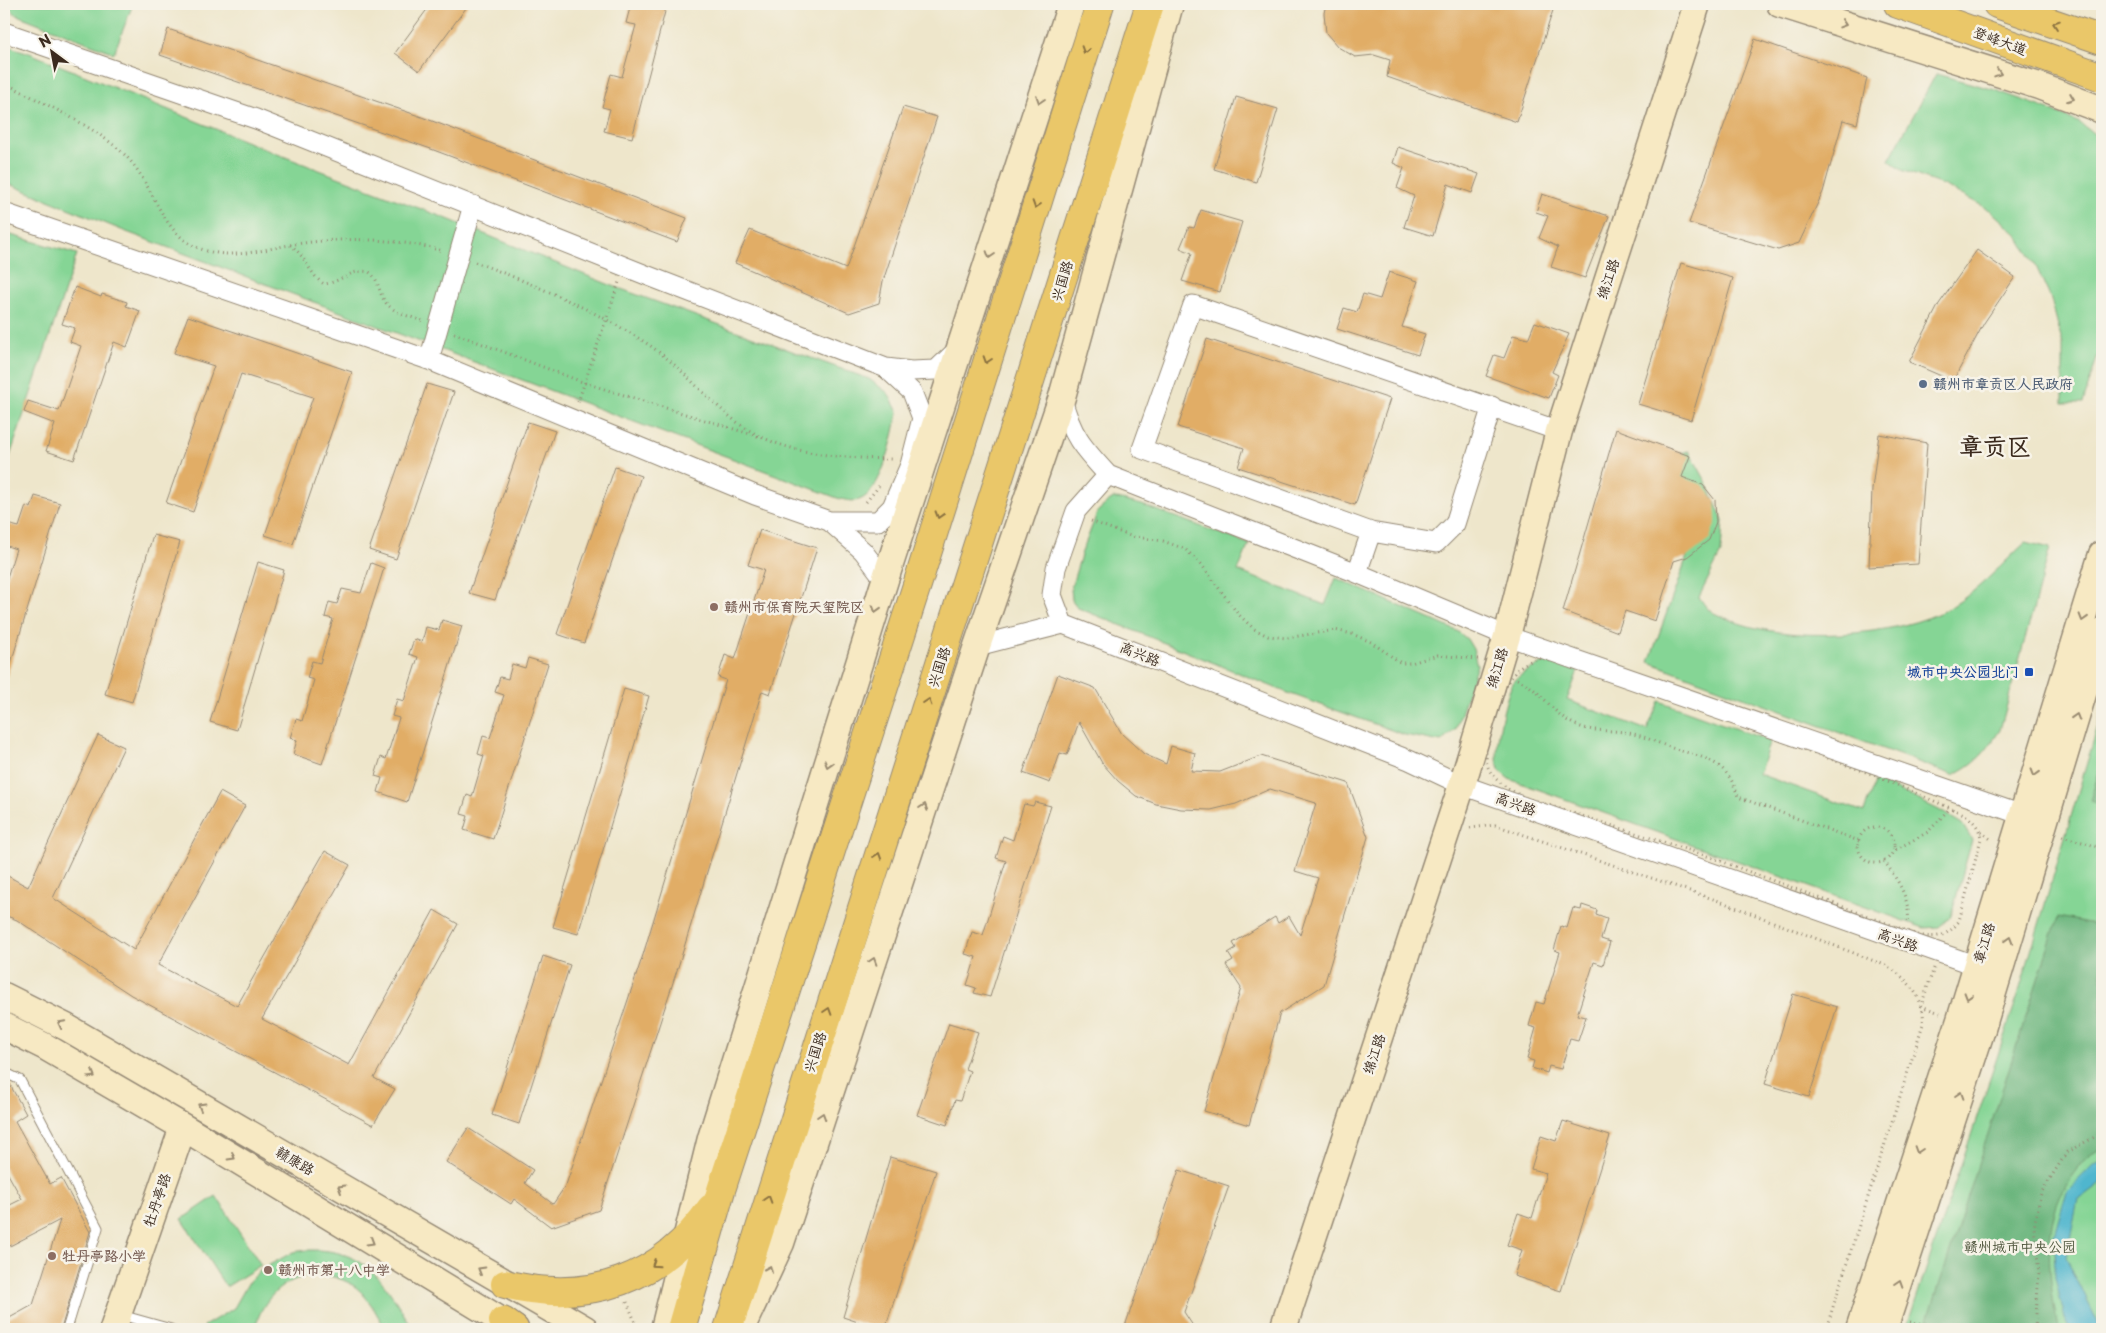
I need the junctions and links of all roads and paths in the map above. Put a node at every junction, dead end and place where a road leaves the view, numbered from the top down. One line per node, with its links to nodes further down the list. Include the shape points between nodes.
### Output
1 (1072, 4): 19 (street, one-way to 19)
2 (1100, 4): 56 (main road, one-way to 56, via 915,592)
3 (1150, 4): 58 (main road, 兴国路, one-way to 3)
4 (1170, 4): 23 (street)
5 (1697, 4): 26 (street, 绵江路)
6 (1780, 4): 12 (street, one-way to 12, via 2039,86)
7 (1898, 4): 11 (main road, 登峰大道)
8 (1997, 4): 10 (main road, one-way to 8)
9 (4, 32): 13 (street, via 256,119)
10 (2102, 40)
11 (2095, 78)
12 (2102, 110)
13 (473, 205): 20 (street); 21 (street, via 646,276)
14 (4, 213): 20 (street)
15 (289, 245): 17 (path, via 298,250 324,284 341,280 354,271 369,272 377,281 383,299 396,312)
16 (620, 282): 22 (path)
17 (432, 325)
18 (448, 331): 22 (path)
19 (960, 347): 21 (street, via 936,370); 34 (street)
20 (429, 360): 30 (street, via 756,496)
21 (886, 368): 30 (street, via 912,392 922,418 910,465 892,507 878,521)
22 (585, 383): 25 (path); 27 (path)
23 (1062, 397): 28 (street, via 1068,422 1081,446); 38 (street)
24 (1492, 406): 26 (street); 31 (street, via 1455,524 1436,543); 31 (street, via 1193,305 1142,449)
25 (576, 409)
26 (1559, 431): 37 (street, 绵江路)
27 (770, 441)
28 (1108, 475): 33 (street); 35 (street, via 1076,511 1056,568 1052,595)
29 (1086, 519): 39 (path, via 1130,536 1163,541 1185,549 1201,564 1238,614 1254,629 1268,636 1287,638 1335,630 1371,642 1401,663 1438,655)
30 (829, 521): 34 (street, via 862,551)
31 (1371, 532): 33 (street)
32 (2102, 554): 43 (street, 章江路, one-way to 43)
33 (1357, 573): 37 (street)
34 (885, 580): 57 (street, one-way to 57, via 711,1138)
35 (1063, 624): 38 (street); 41 (street, 高兴路, via 1409,760)
36 (2102, 630): 43 (street, 章江路, one-way to 36)
37 (1507, 636): 41 (street, 绵江路); 43 (street)
38 (977, 646): 70 (street, one-way to 38, via 781,1242)
39 (1483, 660)
40 (1511, 677): 42 (path, via 1531,660 1545,657 1581,667 1874,775); 45 (path, via 1540,692 1566,720 1578,726 1630,733 1708,758 1725,770 1738,796); 49 (path, via 1496,711 1486,759 1493,775 1503,786 1523,797 1710,857)
41 (1462, 785): 50 (street, 高兴路); 71 (street, 绵江路)
42 (1950, 807): 46 (path, via 1928,832 1895,850); 49 (path, via 1974,821 1981,839 1960,921 1948,933 1932,938)
43 (2032, 821): 47 (path, via 2055,834); 50 (street, 章江路); 62 (street, 章江路, one-way to 43, via 1982,1029)
44 (1462, 831): 72 (path, via 1475,826 1494,825 1722,902 1887,966 1902,976 1913,990 1924,1015 1923,1024)
45 (1859, 840): 46 (path, via 1862,834 1875,827 1888,832); 48 (path, via 1860,855 1865,860)
46 (1894, 842): 48 (path, via 1893,851)
47 (2102, 848)
48 (1884, 861): 49 (path, via 1905,896 1909,914)
49 (1907, 931)
50 (1977, 966): 73 (street, 章江路, one-way to 73)
51 (4, 996): 59 (street, 赣康路, one-way to 51, via 66,1027)
52 (4, 1026): 54 (street, 赣康路, one-way to 54)
53 (4, 1072): 64 (lane, via 20,1080 98,1228)
54 (183, 1127): 60 (street, 牡丹亭路); 63 (street, 赣康路, one-way to 63)
55 (2102, 1134): 75 (path, via 2067,1152 2041,1193 2034,1227 2039,1273)
56 (721, 1190): 57 (main road); 68 (main road)
57 (687, 1239): 59 (main road, one-way to 59, via 652,1267 598,1288 548,1292); 67 (street)
58 (748, 1260): 69 (main road, 兴国路); 70 (main road, via 739,1305)
59 (505, 1284): 66 (street, 赣康路)
60 (115, 1322): 65 (lane)
61 (2102, 1324): 76 (path)
62 (1893, 1325): 74 (path)
63 (511, 1327)
64 (67, 1329)
65 (171, 1329)
66 (584, 1329)
67 (664, 1329)
68 (681, 1329)
69 (728, 1329)
70 (740, 1329)
71 (1284, 1329)
72 (1826, 1329)
73 (1859, 1329)
74 (1989, 1329)
75 (2035, 1329)
76 (2098, 1329)

